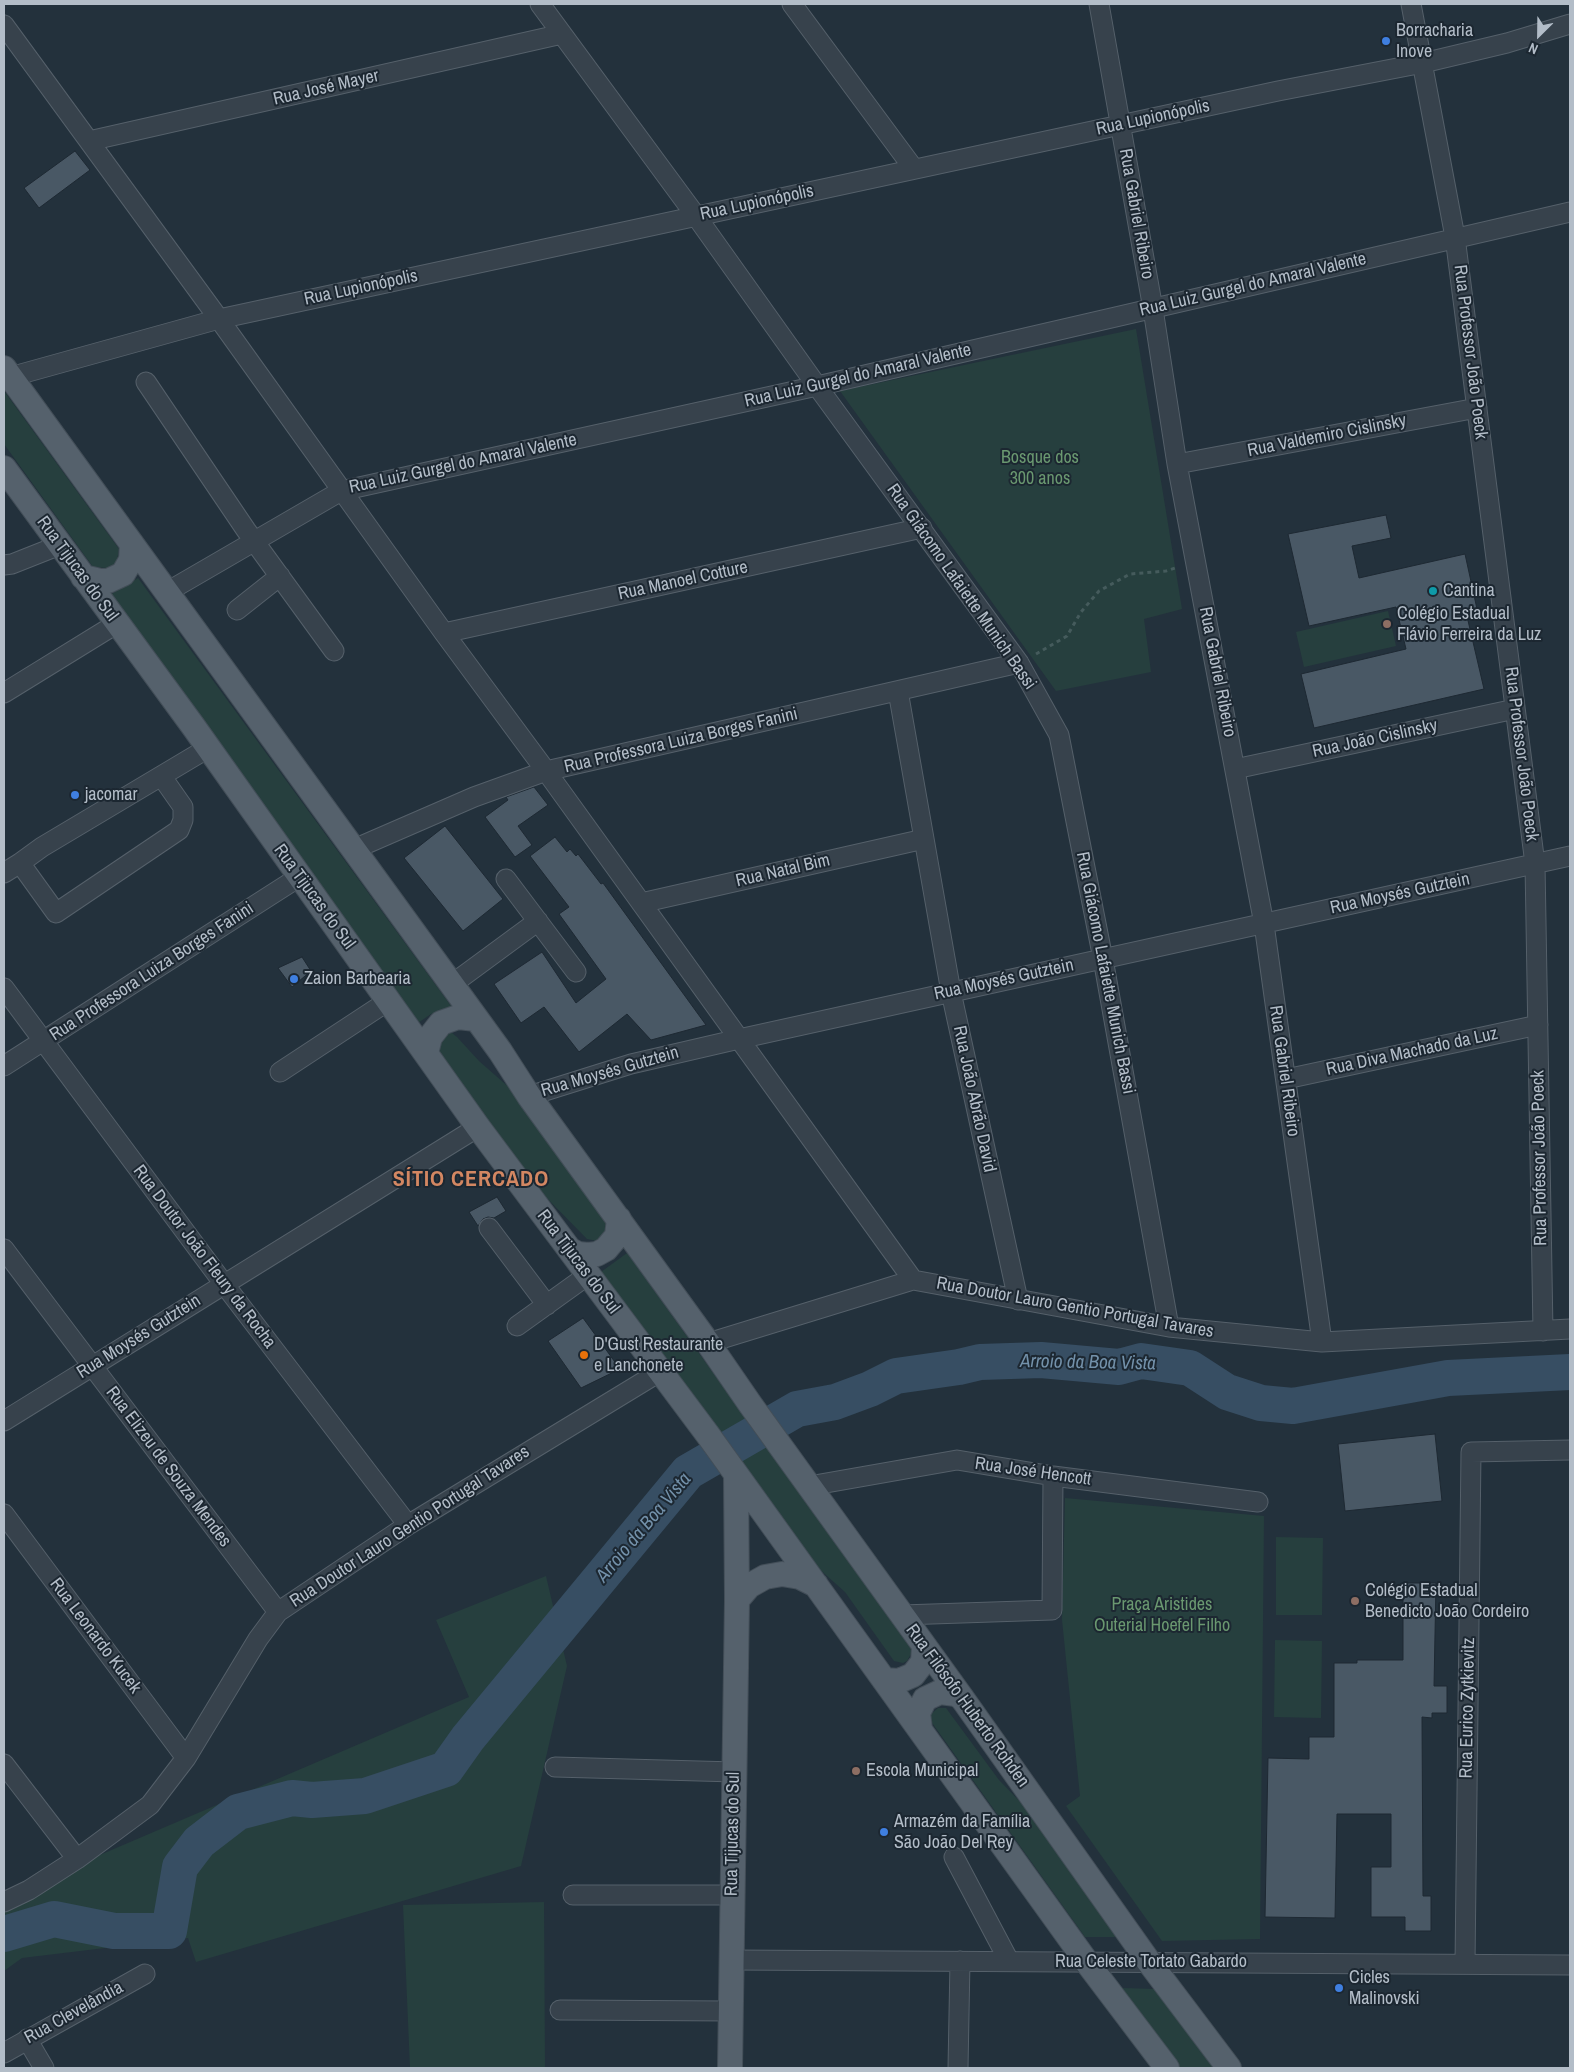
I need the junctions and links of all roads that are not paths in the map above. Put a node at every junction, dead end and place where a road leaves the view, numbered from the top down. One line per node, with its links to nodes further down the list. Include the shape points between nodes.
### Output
1 (540, 4): 7 (street, Rua Giácomo Lafaiette Munich Bassi)
2 (792, 4): 13 (street)
3 (1099, 4): 11 (street, Rua Gabriel Ribeiro)
4 (1411, 4): 10 (street, Rua Professor João Poeck)
5 (1570, 24): 9 (street, Rua Lupionópolis)
6 (4, 25): 12 (street)
7 (562, 34): 12 (street, Rua José Mayer); 15 (street, Rua Giácomo Lafaiette Munich Bassi)
8 (1570, 36): 9 (street, Rua Lupionópolis)
9 (1507, 43): 10 (street, Rua Lupionópolis)
10 (1423, 63): 11 (street, Rua Lupionópolis); 16 (street, Rua Professor João Poeck)
11 (1119, 125): 13 (street, Rua Lupionópolis); 17 (street, Rua Gabriel Ribeiro)
12 (89, 142): 18 (street)
13 (914, 169): 15 (street, Rua Lupionópolis)
14 (1570, 212): 16 (street, Rua Luiz Gurgel do Amaral Valente)
15 (696, 216): 18 (street, Rua Lupionópolis); 21 (street, Rua Giácomo Lafaiette Munich Bassi)
16 (1455, 238): 17 (street, Rua Luiz Gurgel do Amaral Valente); 22 (street, Rua Professor João Poeck)
17 (1153, 309): 21 (street, Rua Luiz Gurgel do Amaral Valente); 23 (street, Rua Gabriel Ribeiro)
18 (219, 319): 19 (street, Rua Lupionópolis); 25 (street)
19 (7, 373): 28 (main road)
20 (146, 382): 27 (street)
21 (817, 386): 25 (street, Rua Luiz Gurgel do Amaral Valente); 26 (street, Rua Giácomo Lafaiette Munich Bassi)
22 (1477, 408): 23 (street, Rua Valdemiro Cislinsky); 41 (street, Rua Professor João Poeck)
23 (1177, 464): 43 (street, Rua Gabriel Ribeiro)
24 (4, 468): 29 (main road, Rua Tijucas do Sul)
25 (342, 491): 27 (street, Rua Luiz Gurgel do Amaral Valente); 36 (street)
26 (922, 528): 36 (street, Rua Manoel Cotture); 38 (street, Rua Giácomo Lafaiette Munich Bassi)
27 (254, 541): 31 (street); 33 (street, Rua Luiz Gurgel do Amaral Valente)
28 (132, 544): 32 (main road, via 128,568 116,578 100,582); 33 (main road)
29 (60, 545): 30 (street); 32 (main road, Rua Tijucas do Sul)
30 (4, 565)
31 (280, 576): 34 (street); 37 (street)
32 (83, 577): 35 (main road, Rua Tijucas do Sul)
33 (167, 592): 47 (main road)
34 (237, 610)
35 (116, 624): 40 (street); 42 (main road, Rua Tijucas do Sul)
36 (444, 633): 44 (street)
37 (334, 651)
38 (1019, 664): 39 (street, Rua Professora Luiza Borges Fanini); 57 (street, Rua Giácomo Lafaiette Munich Bassi, via 1059,735)
39 (898, 691): 44 (street, Rua Professora Luiza Borges Fanini); 46 (street, Rua João Abrão David)
40 (4, 693)
41 (1515, 709): 43 (street, Rua João Cislinsky); 50 (street, Rua Professor João Poeck)
42 (208, 748): 45 (street); 52 (main road, Rua Tijucas do Sul)
43 (1235, 768): 56 (street, Rua Gabriel Ribeiro)
44 (546, 771): 47 (street, Rua Professora Luiza Borges Fanini, via 474,797); 54 (street)
45 (162, 777): 49 (street); 49 (street, via 183,807 179,830 56,913)
46 (924, 839): 54 (street, Rua Natal Bim); 61 (street, Rua João Abrão David)
47 (352, 850): 59 (main road)
48 (1570, 856): 50 (street, Rua Moysés Gutztein)
49 (20, 863): 51 (street)
50 (1535, 864): 56 (street, Rua Moysés Gutztein); 64 (street, Rua Professor João Poeck)
51 (4, 873)
52 (299, 877): 62 (main road, Rua Tijucas do Sul); 66 (street, Rua Professora Luiza Borges Fanini)
53 (506, 879): 55 (street)
54 (641, 903): 65 (street)
55 (538, 921): 58 (street); 59 (street)
56 (1264, 924): 57 (street, Rua Moysés Gutztein); 70 (street, Rua Gabriel Ribeiro)
57 (1103, 959): 61 (street, Rua Moysés Gutztein); 83 (street, Rua Giácomo Lafaiette Munich Bassi)
58 (576, 972)
59 (451, 985): 63 (main road)
60 (4, 988): 66 (street, Rua Doutor João Fleury da Rocha)
61 (951, 992): 65 (street, Rua Moysés Gutztein); 80 (street, Rua João Abrão David)
62 (388, 1001): 67 (main road, Rua Tijucas do Sul); 69 (street)
63 (476, 1019): 67 (main road, via 458,1017 441,1024 430,1037); 71 (main road)
64 (1538, 1025): 70 (street, Rua Diva Machado da Luz); 85 (street, Rua Professor João Poeck)
65 (739, 1039): 71 (street, Rua Moysés Gutztein, via 631,1064); 78 (street)
66 (43, 1042): 68 (street, Rua Professora Luiza Borges Fanini); 79 (street, Rua Doutor João Fleury da Rocha)
67 (426, 1054): 72 (main road, Rua Tijucas do Sul)
68 (4, 1066)
69 (280, 1072)
70 (1286, 1079): 86 (street, Rua Gabriel Ribeiro)
71 (529, 1096): 73 (main road)
72 (478, 1127): 75 (main road, Rua Tijucas do Sul); 79 (street, Rua Moysés Gutztein)
73 (619, 1219): 75 (main road, via 617,1236 606,1249 588,1255); 87 (main road)
74 (489, 1228): 81 (street)
75 (569, 1249): 77 (main road, Rua Tijucas do Sul)
76 (4, 1250): 88 (street, Rua Elizeu de Souza Mendes)
77 (588, 1275): 81 (street); 89 (main road, Rua Tijucas do Sul)
78 (913, 1280): 80 (street, Rua Doutor Lauro Gentio Portugal Tavares); 87 (street, Rua Doutor Lauro Gentio Portugal Tavares)
79 (224, 1284): 88 (street, Rua Moysés Gutztein); 97 (street, Rua Doutor João Fleury da Rocha)
80 (1018, 1300): 83 (street, Rua Doutor Lauro Gentio Portugal Tavares)
81 (547, 1305): 82 (street)
82 (517, 1326)
83 (1169, 1327): 86 (street, Rua Doutor Lauro Gentio Portugal Tavares)
84 (1570, 1329): 85 (street, Rua Doutor Lauro Gentio Portugal Tavares)
85 (1543, 1331): 86 (street, Rua Doutor Lauro Gentio Portugal Tavares)
86 (1322, 1342)
87 (708, 1343): 94 (main road, Rua Filósofo Huberto Rohden)
88 (92, 1366): 90 (street, Rua Moysés Gutztein); 100 (street, Rua Elizeu de Souza Mendes)
89 (661, 1371): 92 (main road, Rua Tijucas do Sul); 97 (street, Rua Doutor Lauro Gentio Portugal Tavares)
90 (4, 1421)
91 (1570, 1450): 120 (street, Rua Eurico Zytkievitz, via 1470,1452)
92 (735, 1472): 98 (main road); 99 (main road, Rua Tijucas do Sul)
93 (1053, 1476): 94 (street, Rua José Hencott, via 957,1460); 95 (street, Rua José Hencott); 101 (street, via 1052,1610)
94 (809, 1486): 101 (main road, Rua Filósofo Huberto Rohden)
95 (1258, 1502)
96 (4, 1514): 106 (street, Rua Leonardo Kucek)
97 (408, 1525): 100 (street, Rua Doutor Lauro Gentio Portugal Tavares)
98 (816, 1586): 99 (main road, via 800,1576 782,1574 765,1577 749,1586); 103 (main road)
99 (737, 1600): 109 (main road, Rua Tijucas do Sul)
100 (278, 1612): 106 (street, Rua Doutor Lauro Gentio Portugal Tavares, via 258,1639)
101 (902, 1615): 102 (main road, Rua Filósofo Huberto Rohden)
102 (924, 1647): 103 (main road, via 923,1662 913,1675 899,1681); 104 (main road, Rua Filósofo Huberto Rohden)
103 (884, 1680): 105 (main road)
104 (962, 1698): 105 (main road, via 940,1692 926,1699 918,1713); 119 (main road, Rua Filósofo Huberto Rohden)
105 (920, 1729): 118 (main road)
106 (186, 1758): 111 (street, Rua Doutor Lauro Gentio Portugal Tavares, via 150,1805)
107 (4, 1764): 111 (street)
108 (555, 1767): 109 (street)
109 (735, 1772): 113 (main road, Rua Tijucas do Sul)
110 (954, 1857): 117 (street)
111 (77, 1860): 114 (street, Rua Doutor Lauro Gentio Portugal Tavares)
112 (573, 1895): 113 (street)
113 (732, 1895): 115 (main road, Rua Tijucas do Sul)
114 (4, 1902)
115 (731, 1960): 116 (street, Rua Celeste Tortato Gabardo); 124 (main road, Rua Tijucas do Sul)
116 (960, 1961): 117 (street, Rua Celeste Tortato Gabardo); 130 (street)
117 (1009, 1961): 118 (street, Rua Celeste Tortato Gabardo)
118 (1086, 1961): 119 (street, Rua Celeste Tortato Gabardo); 127 (main road)
119 (1149, 1962): 120 (street, Rua Celeste Tortato Gabardo); 132 (main road, Rua Filósofo Huberto Rohden)
120 (1465, 1964): 121 (street, Rua Celeste Tortato Gabardo)
121 (1570, 1965)
122 (145, 1974): 125 (street, Rua Clevelândia)
123 (560, 2010): 124 (street)
124 (730, 2011): 129 (main road, Rua Tijucas do Sul)
125 (27, 2039): 126 (street, Rua Clevelândia); 128 (street)
126 (4, 2053)
127 (1150, 2058): 131 (main road)
128 (44, 2068)
129 (730, 2068)
130 (958, 2068)
131 (1167, 2068)
132 (1229, 2068)

